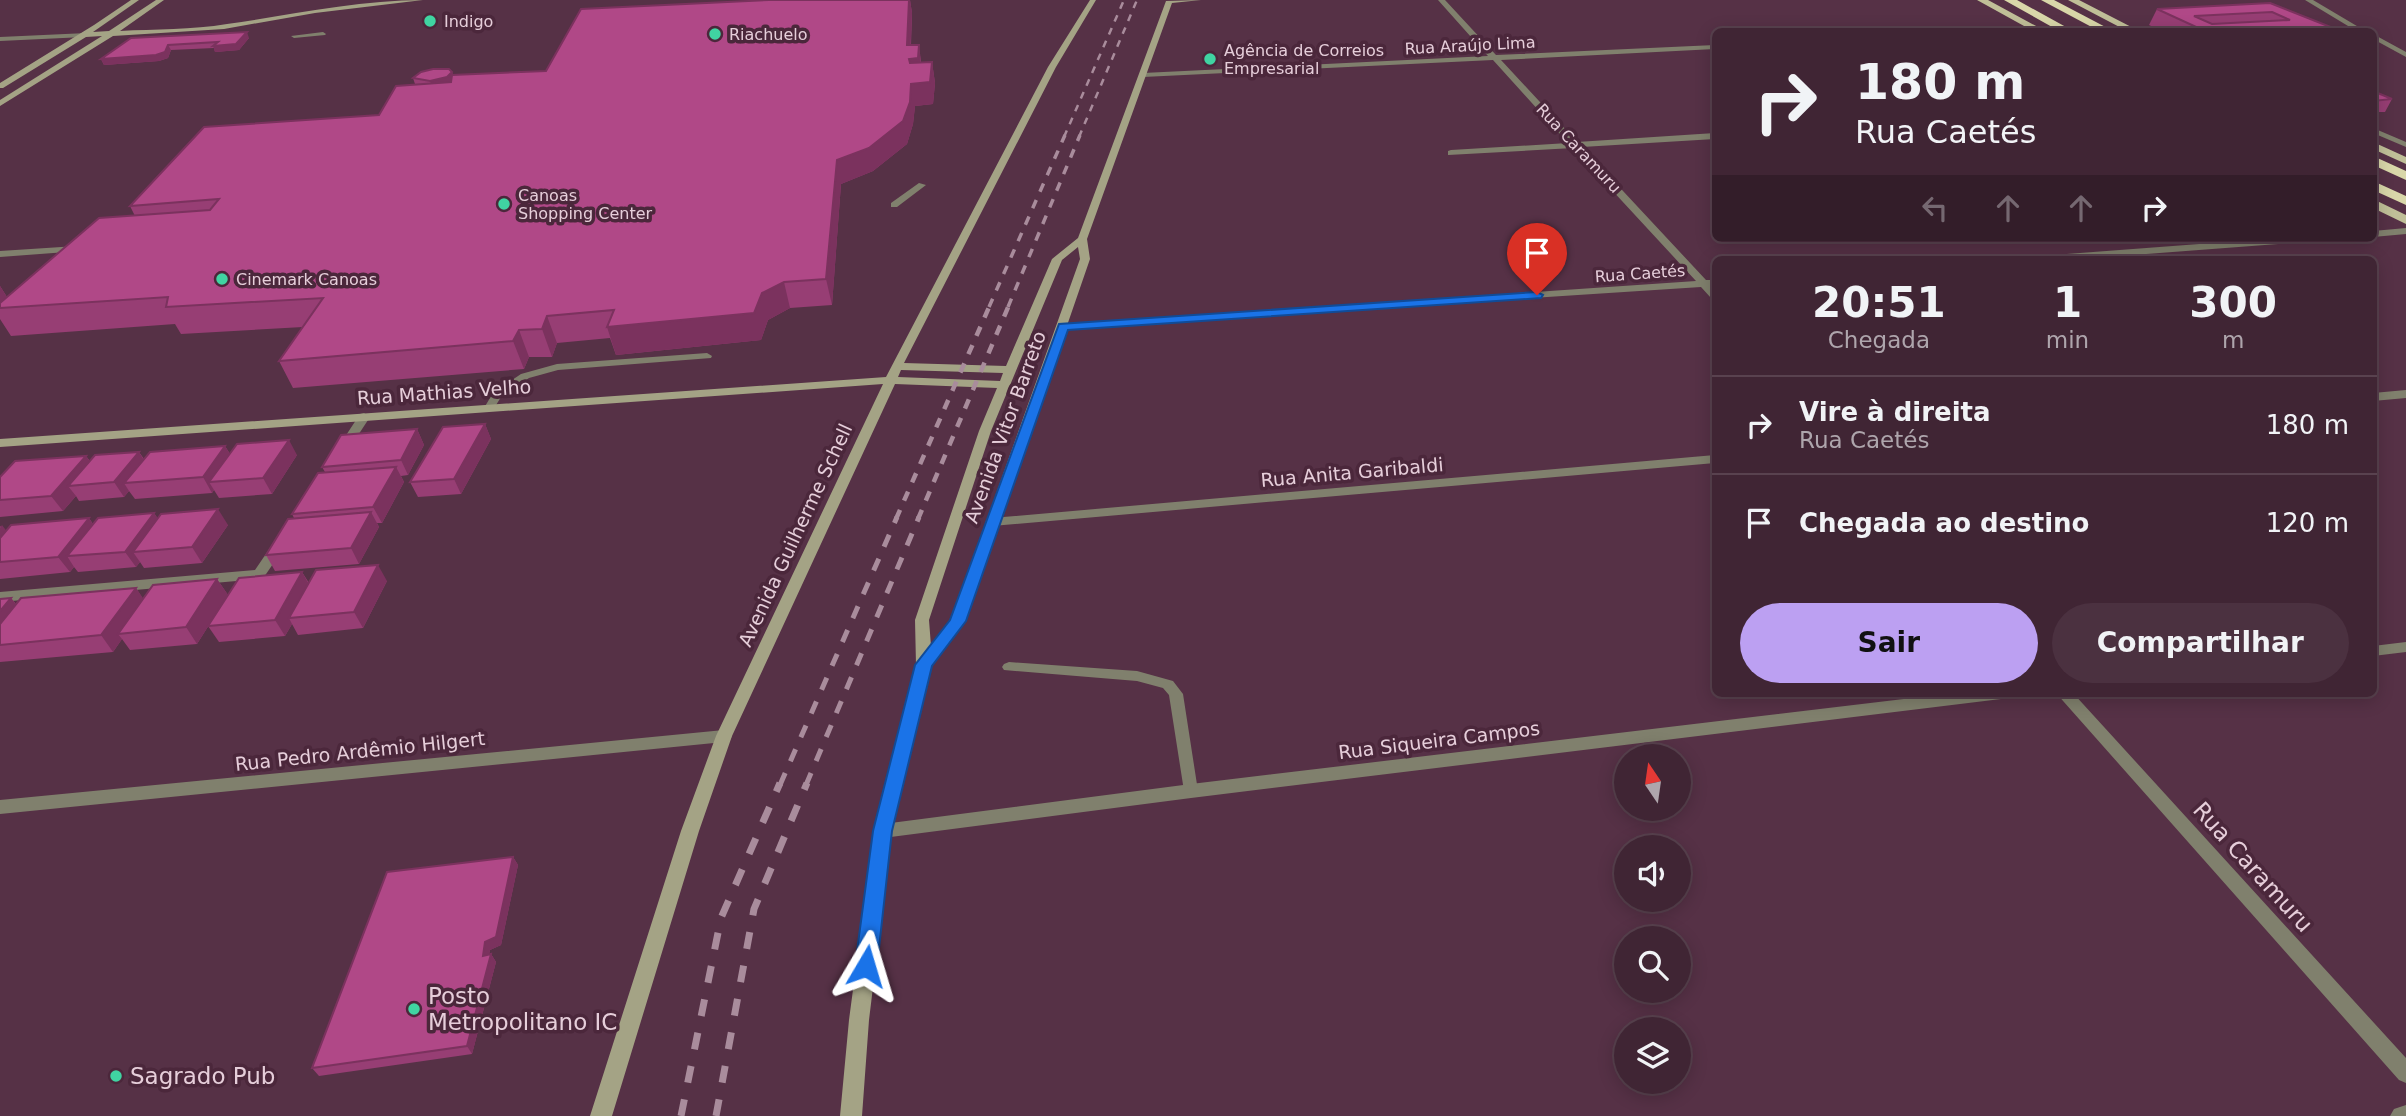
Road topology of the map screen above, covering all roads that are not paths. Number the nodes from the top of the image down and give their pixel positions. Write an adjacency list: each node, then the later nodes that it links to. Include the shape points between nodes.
1 (136, 0): 20 (main road)
2 (161, 0): 18 (main road)
3 (420, 0): 18 (main road, via 315,10 224,27)
4 (1093, 0): 55 (main road, Avenida Guilherme Schell, via 1052,67)
5 (1198, 0): 12 (main road)
6 (1441, 0): 26 (street, Rua Caramuru)
7 (1981, 0): 13 (main road)
8 (2009, 0): 14 (highway)
9 (2046, 0): 15 (highway)
10 (2072, 0): 16 (main road)
11 (2308, 0): 17 (street)
12 (1170, 1): 27 (main road, Avenida Vitor Barreto)
13 (2036, 28)
14 (2062, 28)
15 (2102, 28)
16 (2129, 28)
17 (2357, 28)
18 (110, 34): 20 (main road); 29 (main road)
19 (323, 34): 21 (lane)
20 (84, 36): 23 (street); 28 (main road)
21 (294, 36)
22 (2377, 38): 25 (street)
23 (0, 39)
24 (1712, 47): 26 (street, Rua Araújo Lima)
25 (2406, 55)
26 (1496, 58): 27 (street, Rua Araújo Lima); 32 (street, Rua Caramuru)
27 (1143, 75): 47 (main road, Avenida Vitor Barreto)
28 (0, 86)
29 (0, 104)
30 (2377, 132): 33 (lane)
31 (1712, 136): 32 (street)
32 (1576, 145): 35 (street); 52 (street, Rua Caramuru)
33 (2406, 145)
34 (2377, 147): 36 (main road)
35 (1451, 153)
36 (2406, 161)
37 (2377, 162): 38 (highway)
38 (2406, 176)
39 (922, 185): 42 (lane)
40 (2377, 187): 41 (highway)
41 (2406, 201)
42 (894, 205)
43 (2377, 205): 44 (main road)
44 (2406, 220)
45 (2406, 232): 46 (street)
46 (2377, 234)
47 (1082, 239): 53 (main road, Avenida Vitor Barreto, via 1086,259); 56 (main road, via 1057,258)
48 (2266, 242): 50 (street)
49 (0, 254): 51 (lane, via 81,248)
50 (2080, 256)
51 (67, 262)
52 (1710, 284): 53 (street, Rua Caetés)
53 (1063, 327): 66 (main road, Avenida Vitor Barreto)
54 (707, 356): 61 (lane, via 557,367 525,376 497,395)
55 (897, 366): 56 (main road); 57 (main road, Avenida Guilherme Schell)
56 (1010, 370): 58 (main road)
57 (891, 380): 58 (main road, Rua Mathias Velho); 61 (main road, Rua Mathias Velho); 75 (main road, Avenida Guilherme Schell)
58 (1004, 385): 71 (main road, via 922,620)
59 (2406, 394): 60 (street)
60 (2377, 397)
61 (489, 408): 62 (main road, Rua Mathias Velho)
62 (364, 417): 63 (main road, Rua Mathias Velho); 65 (street)
63 (0, 443)
64 (1712, 460): 66 (street, Rua Anita Garibaldi)
65 (332, 465)
66 (992, 522): 71 (main road, Avenida Vitor Barreto, via 958,621)
67 (289, 531): 68 (street, via 260,574)
68 (0, 597)
69 (2406, 647): 70 (street)
70 (2377, 651)
71 (924, 665): 78 (main road, Avenida Vitor Barreto)
72 (1009, 667): 76 (lane, via 1137,676 1168,684 1176,694)
73 (1968, 697): 76 (street, Rua Siqueira Campos)
74 (2068, 697): 79 (street, Rua Caramuru)
75 (724, 736): 77 (street, Rua Pedro Ardêmio Hilgert); 80 (main road, Avenida Guilherme Schell)
76 (1191, 791): 78 (street, Rua Siqueira Campos)
77 (0, 807)
78 (883, 831): 81 (main road, Avenida Vitor Barreto)
79 (2406, 1073)
80 (601, 1116)
81 (851, 1116)

